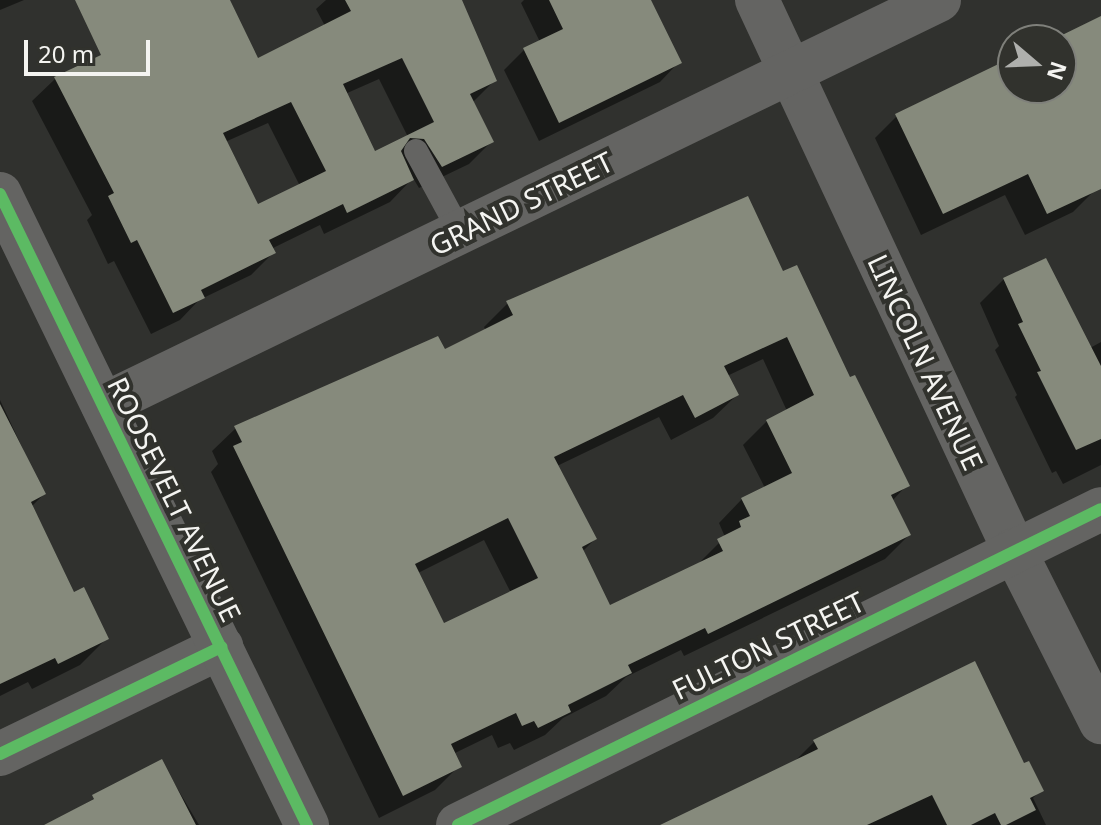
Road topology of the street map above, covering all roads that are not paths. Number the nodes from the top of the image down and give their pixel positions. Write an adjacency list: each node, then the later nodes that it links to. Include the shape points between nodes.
1 (757, 0): 3 (street, LINCOLN AVENUE)
2 (939, 0): 3 (street, GRAND STREET)
3 (790, 72): 6 (street, GRAND STREET); 9 (street, LINCOLN AVENUE)
4 (416, 151): 6 (lane)
5 (0, 194): 7 (street, ROOSEVELT AVENUE)
6 (460, 232): 7 (street, GRAND STREET)
7 (103, 405): 10 (street, ROOSEVELT AVENUE)
8 (1101, 509): 9 (street, FULTON STREET)
9 (1014, 550): 11 (street, LINCOLN AVENUE); 14 (street, FULTON STREET)
10 (221, 647): 12 (street); 13 (street, ROOSEVELT AVENUE)
11 (1101, 722)
12 (0, 754)
13 (307, 825)
14 (458, 825)

